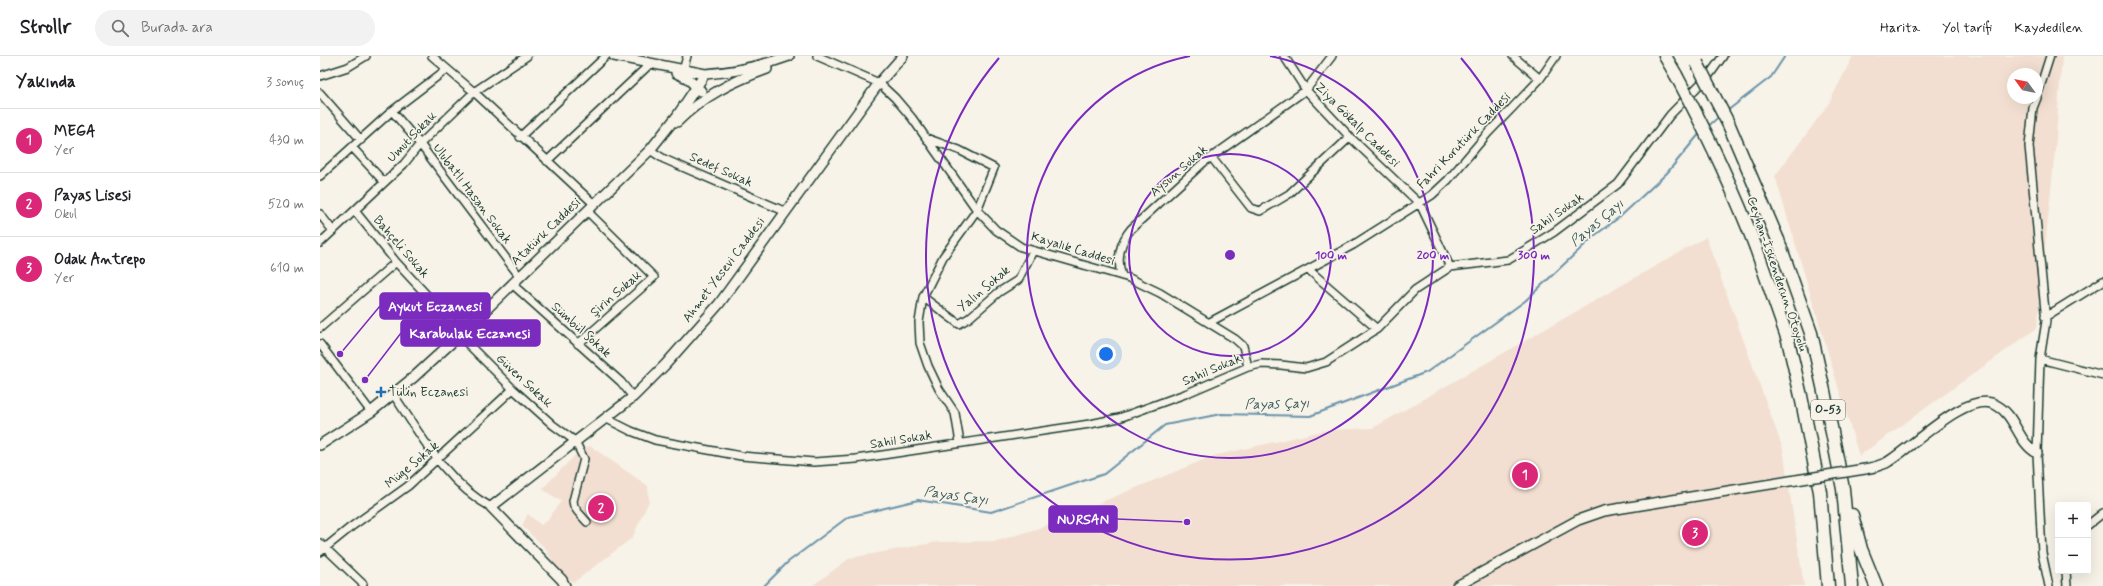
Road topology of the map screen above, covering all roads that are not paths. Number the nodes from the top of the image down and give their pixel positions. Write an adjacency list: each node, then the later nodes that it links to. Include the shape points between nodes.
1 (366, 56): 23 (street, via 348,67)
2 (432, 56): 20 (street)
3 (527, 56): 30 (street, Umut Sokak)
4 (606, 56): 35 (street)
5 (614, 56): 19 (street)
6 (687, 56): 21 (street)
7 (789, 56): 22 (street, via 763,65)
8 (794, 56): 28 (street)
9 (817, 56): 26 (street, Kayalık Caddesi)
10 (903, 56): 26 (street, Ahmet Yesevi Caddesi)
11 (1284, 56): 29 (street, Ziya Gökalp Caddesi)
12 (1332, 56): 29 (street, Aysun Sokak)
13 (1513, 56): 24 (street)
14 (1556, 56): 24 (street, Fahri Korutürk Caddesi)
15 (1665, 56): 94 (highway, Ceyhan-İskenderun Otoyolu / O-53, bridge, via 1708,135 1756,248 1788,340 1820,492)
16 (1723, 56): 57 (street, Sahil Sokak, via 1710,74 1670,115 1618,184 1554,232 1508,260)
17 (2050, 56): 25 (street)
18 (1695, 60): 75 (highway, Ceyhan-İskenderun Otoyolu / O-53, bridge, via 1729,125 1778,240 1811,333)
19 (652, 65): 21 (street); 27 (street, via 683,76); 43 (street)
20 (447, 69): 30 (street); 34 (street)
21 (683, 71): 22 (street)
22 (709, 74): 27 (street, Atatürk Caddesi); 28 (street, via 722,82)
23 (320, 76)
24 (1540, 79): 47 (street, Fahri Korutürk Caddesi, via 1488,133 1448,180)
25 (2043, 79)
26 (879, 83): 37 (street, Kayalık Caddesi, via 896,98); 51 (street, Ahmet Yesevi Caddesi)
27 (697, 87): 32 (street); 41 (street, Atatürk Caddesi)
28 (718, 90): 32 (street)
29 (1306, 90): 36 (street, Ziya Gökalp Caddesi); 42 (street, Aysun Sokak)
30 (474, 92): 35 (street); 39 (street, Umut Sokak)
31 (320, 93): 38 (street)
32 (709, 94): 41 (street)
33 (2035, 104): 64 (street, via 2029,146)
34 (392, 111): 38 (street); 39 (street, Ulubatlı Hasan Sokak)
35 (520, 137): 43 (street)
36 (1350, 137): 42 (street, via 1289,194 1260,211 1251,208); 47 (street, Ziya Gökalp Caddesi)
37 (926, 138): 48 (street, Kayalık Caddesi); 48 (street, via 959,150 994,168)
38 (361, 140): 40 (street)
39 (420, 144): 45 (street, Umut Sokak, via 404,164); 60 (street, Ulubatlı Hasan Sokak)
40 (352, 148): 44 (street); 45 (street)
41 (650, 150): 46 (street, Atatürk Caddesi); 51 (street, Sedef Sokak, via 664,159)
42 (1212, 158): 59 (street, Aysun Sokak, via 1124,238 1119,263)
43 (547, 161): 46 (street)
44 (320, 176)
45 (384, 182): 49 (street, Umut Sokak)
46 (594, 204): 50 (street, Atatürk Caddesi)
47 (1420, 204): 57 (street); 58 (street, Fahri Korutürk Caddesi)
48 (977, 210): 55 (street, Kayalık Caddesi, via 996,230 1020,247); 63 (street, via 942,257)
49 (355, 211): 53 (street, Umut Sokak); 56 (street, Bahçeli Sokak)
50 (587, 211): 60 (street, Atatürk Caddesi); 69 (street, Şirin Sokak, via 654,277)
51 (784, 211): 77 (street, Ahmet Yesevi Caddesi, via 718,304 665,365)
52 (320, 214): 53 (street)
53 (334, 231): 54 (street, Umut Sokak)
54 (320, 243)
55 (1033, 251): 59 (street, Kayalık Caddesi); 63 (street, Yalın Sokak, via 1018,280 959,324)
56 (396, 262): 66 (street); 68 (street, Bahçeli Sokak)
57 (1450, 267): 67 (street, Sahil Sokak, via 1415,290)
58 (1309, 270): 65 (street, Fahri Korutürk Caddesi); 67 (street)
59 (1122, 276): 65 (street, Kayalık Caddesi)
60 (520, 277): 62 (street, Atatürk Caddesi)
61 (2103, 281): 64 (street)
62 (512, 284): 68 (street, Atatürk Caddesi); 69 (street, Sümbül Sokak)
63 (923, 298): 81 (street, via 919,322 920,342 928,366 955,413)
64 (2045, 317): 71 (street)
65 (1210, 322): 72 (street, Kayalık Caddesi, via 1243,346)
66 (320, 328)
67 (1377, 329): 72 (street, Sahil Sokak, via 1326,362 1306,368 1261,364)
68 (460, 334): 74 (street, Güven Sokak); 76 (street, Atatürk Caddesi)
69 (578, 344): 77 (street, Sümbül Sokak, via 622,382)
70 (321, 346): 78 (street)
71 (2040, 359): 73 (street); 83 (street)
72 (1248, 367): 81 (street, Sahil Sokak, via 1119,418)
73 (2103, 375)
74 (513, 389): 80 (street, Güven Sokak); 84 (street, Müge Sokak)
75 (1824, 391): 95 (highway, Ceyhan-İskenderun Otoyolu / O-53, via 1844,489); 96 (highway, via 1853,520)
76 (393, 394): 78 (street, Atatürk Caddesi); 84 (street)
77 (633, 397): 79 (street, Ahmet Yesevi Caddesi)
78 (371, 412): 82 (street, Atatürk Caddesi)
79 (605, 418): 80 (street, Ahmet Yesevi Caddesi); 81 (street, Sahil Sokak, via 631,432 655,440 740,456 814,462 856,459)
80 (575, 442): 85 (street, Ahmet Yesevi Caddesi); 87 (street, via 584,459 573,500 574,506)
81 (960, 443)
82 (320, 445)
83 (2037, 453): 93 (street, bridge, via 2027,447 2000,407 1994,404 1966,406 1886,463 1865,470 1604,511 1578,520); 97 (street, via 2042,553)
84 (438, 460): 85 (street, via 465,490); 89 (street, Müge Sokak, via 408,486)
85 (490, 507): 92 (street)
86 (2103, 513): 88 (street)
87 (587, 522)
88 (2091, 523)
89 (322, 548): 91 (street)
90 (2066, 574): 98 (street)
91 (363, 584)
92 (565, 586)
93 (1457, 586)
94 (1828, 586)
95 (1852, 586)
96 (1876, 586)
97 (2049, 586)
98 (2067, 586)

